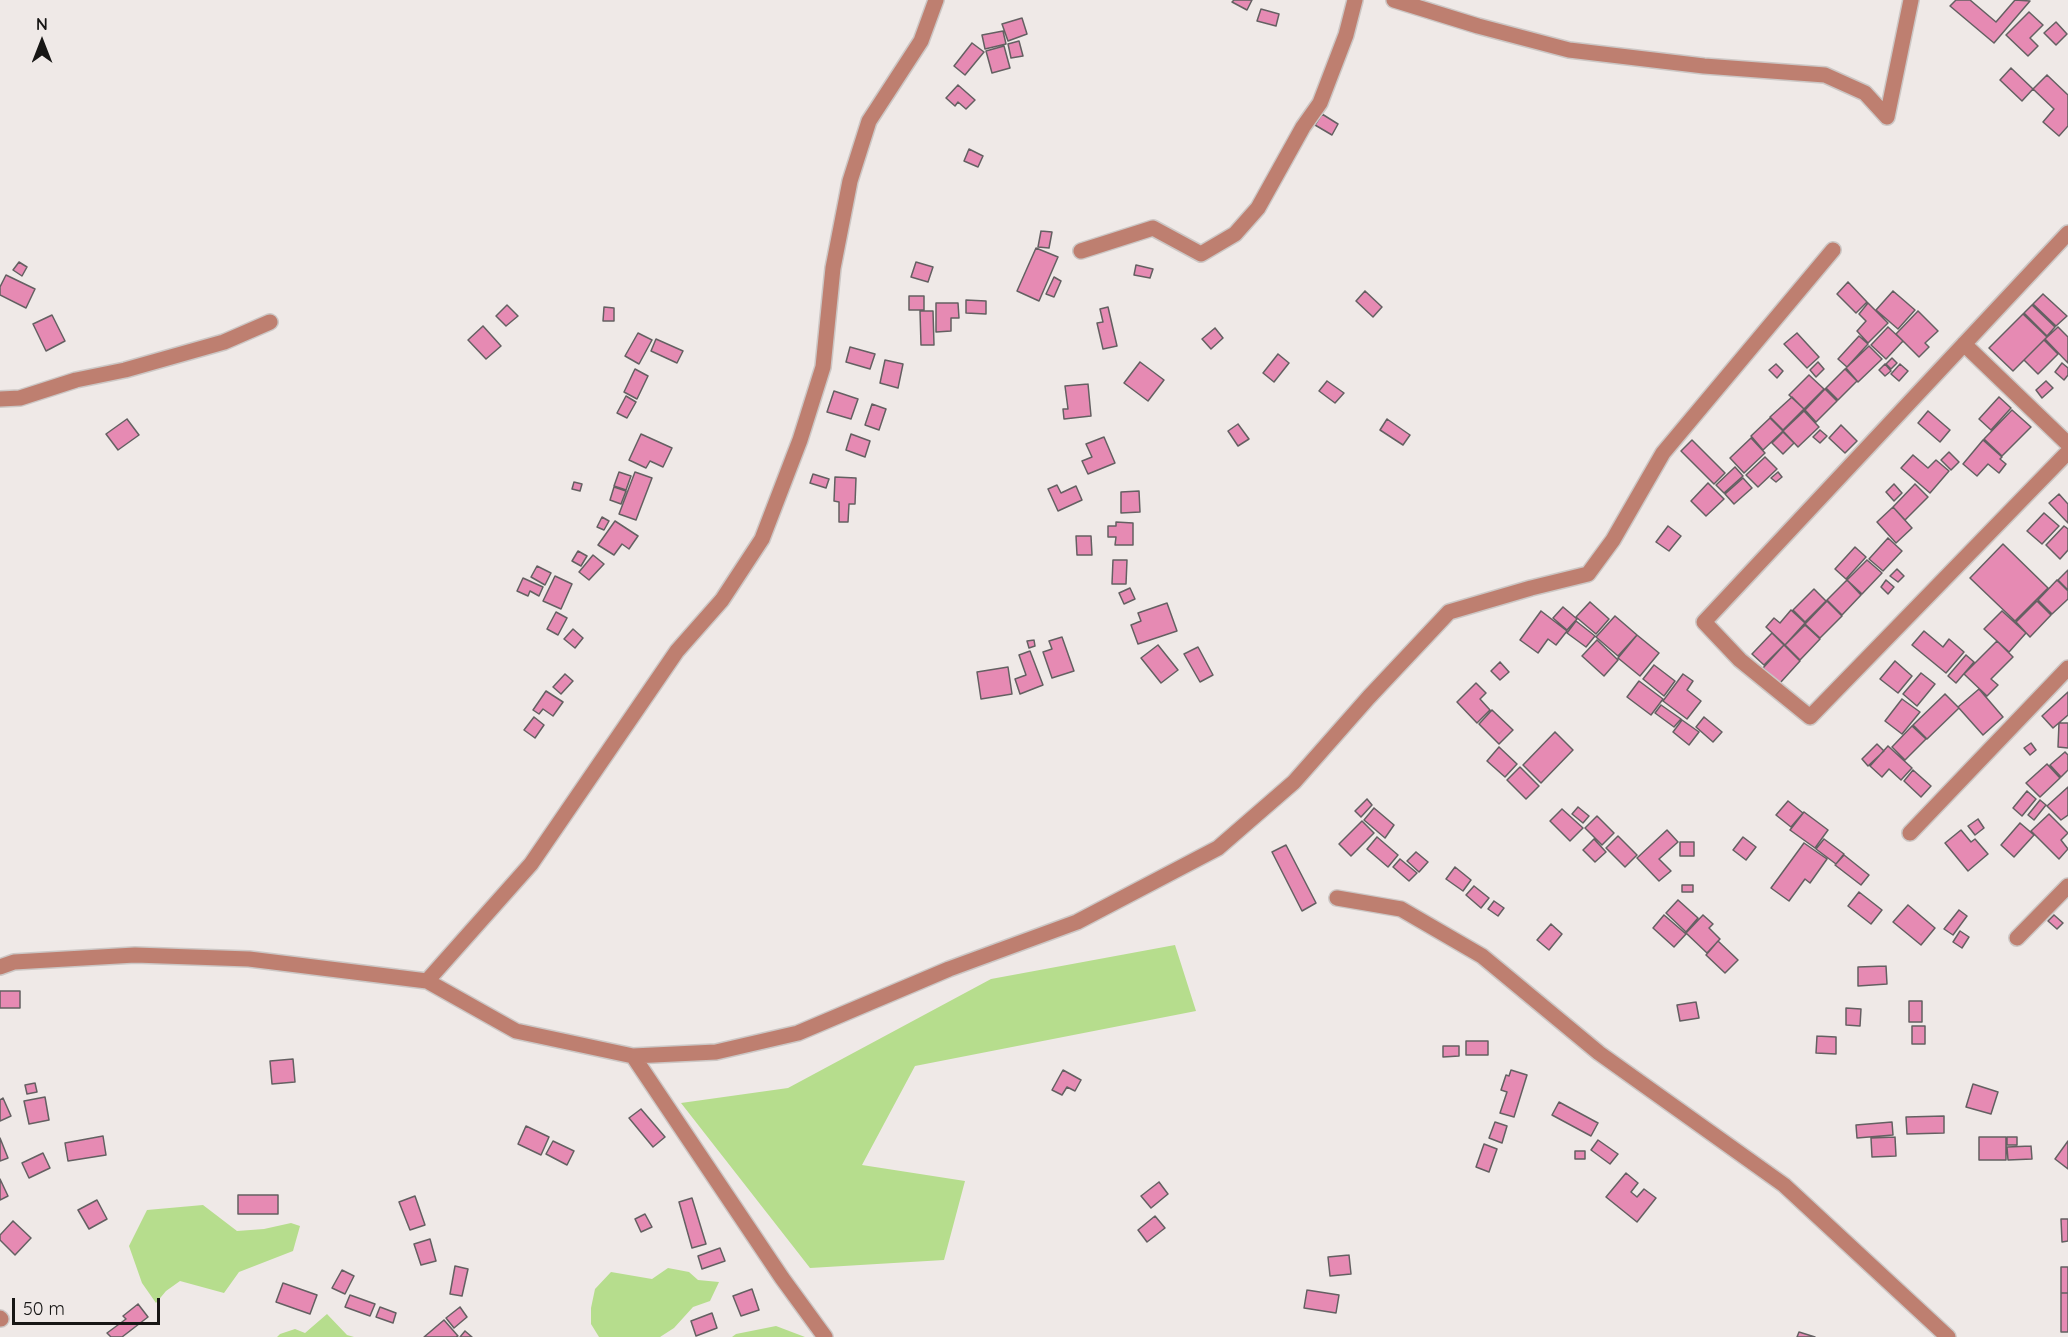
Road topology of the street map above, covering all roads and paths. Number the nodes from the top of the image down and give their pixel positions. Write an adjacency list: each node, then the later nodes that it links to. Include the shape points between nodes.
1 (936, 0): 19 (street, via 921,40 869,121 850,181 833,268 823,367 762,538 722,600 677,651 531,864)
2 (1355, 0): 7 (street, via 1320,103 1258,208 1235,234 1201,254 1152,228)
3 (1394, 0): 4 (street, via 1569,50 1825,75 1865,93 1887,117)
4 (1911, 0)
5 (2068, 235): 9 (street)
6 (1833, 250): 20 (street, via 1663,453 1588,574 1449,612 1294,782 1218,848 1077,922 949,969 798,1033 716,1052)
7 (1081, 251)
8 (270, 322): 10 (street, via 224,342 20,398)
9 (1964, 344): 11 (street); 12 (street, via 1704,622 1740,660 1810,717)
10 (0, 399)
11 (2068, 444)
12 (2068, 453)
13 (2068, 668): 14 (street)
14 (1910, 833)
15 (2068, 886): 17 (street)
16 (1337, 898): 22 (street, via 1401,909 1482,956 1599,1053 1784,1185)
17 (2017, 938)
18 (5, 963): 19 (street, via 135,955 237,959)
19 (427, 981): 20 (street, via 516,1031)
20 (633, 1056): 21 (street)
21 (825, 1337)
22 (1948, 1337)

